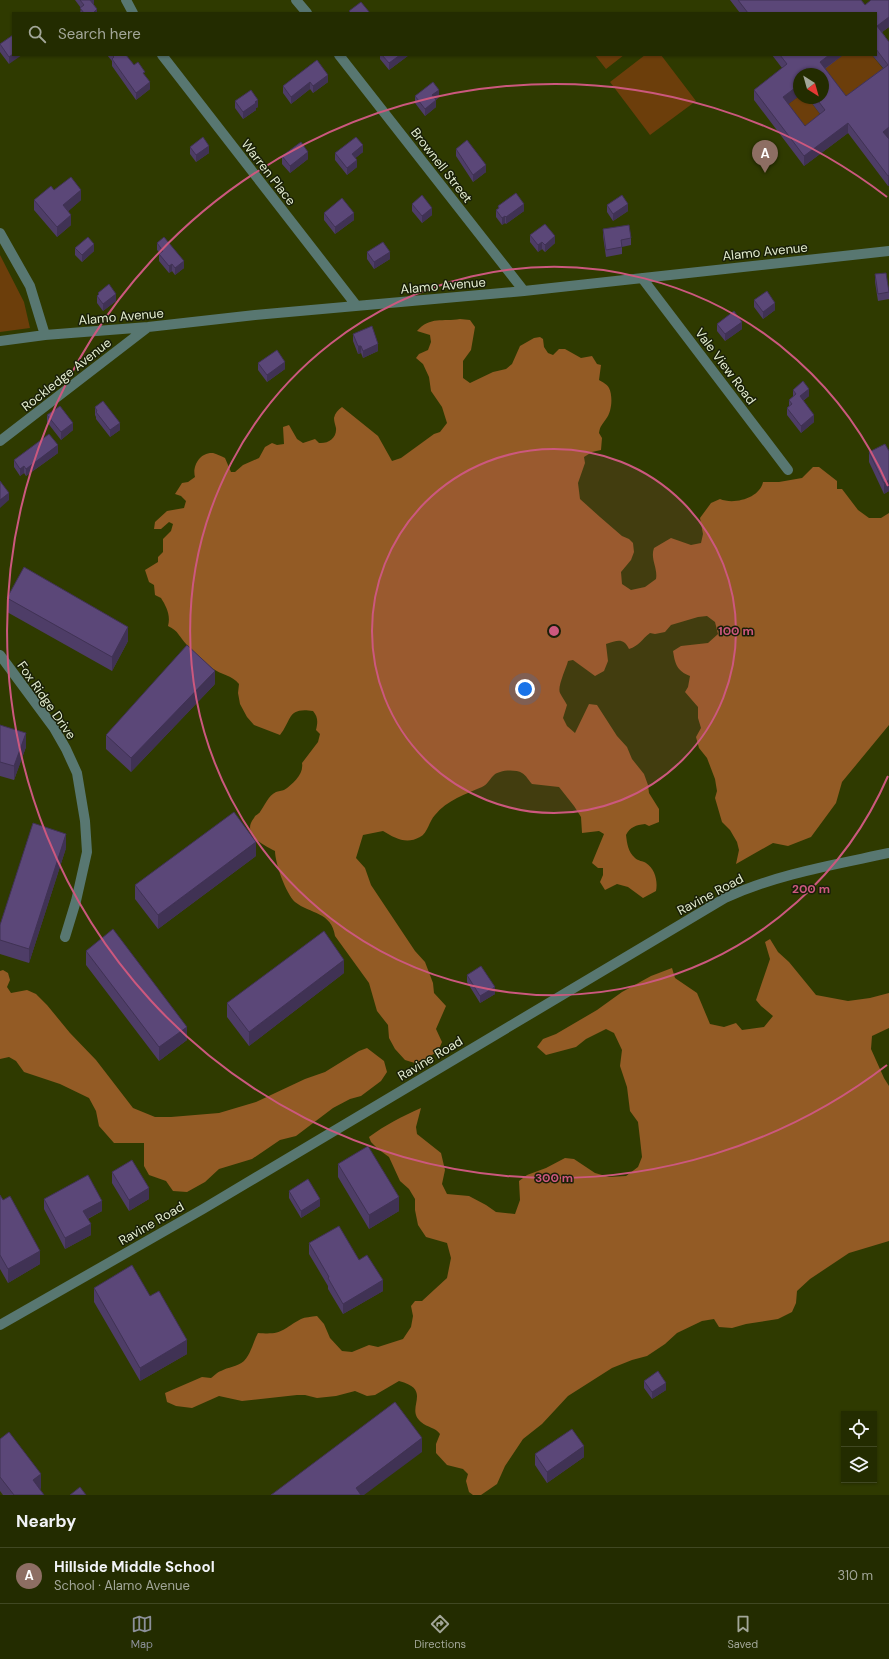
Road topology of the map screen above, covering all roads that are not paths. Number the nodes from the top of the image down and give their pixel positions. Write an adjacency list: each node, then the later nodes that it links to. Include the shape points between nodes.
1 (126, 0): 3 (street)
2 (296, 0): 4 (street)
3 (132, 12)
4 (306, 12)
5 (163, 56): 11 (street, Warren Place)
6 (340, 56): 10 (street, Brownell Street)
7 (0, 233): 13 (street, via 30,286)
8 (889, 251): 9 (street, Alamo Avenue)
9 (642, 278): 10 (street, Alamo Avenue); 16 (street, Vale View Road)
10 (524, 291): 11 (street, Alamo Avenue)
11 (356, 305): 12 (street, Alamo Avenue)
12 (148, 327): 13 (street, Alamo Avenue); 15 (street, Rockledge Avenue)
13 (45, 335): 14 (street, Alamo Avenue)
14 (0, 341)
15 (0, 441)
16 (788, 470)
17 (0, 655): 19 (street, Fox Ridge Drive, via 54,728 77,773 87,852)
18 (889, 853): 20 (street, Ravine Road, via 784,876 725,898 203,1209)
19 (65, 936)
20 (0, 1325)

